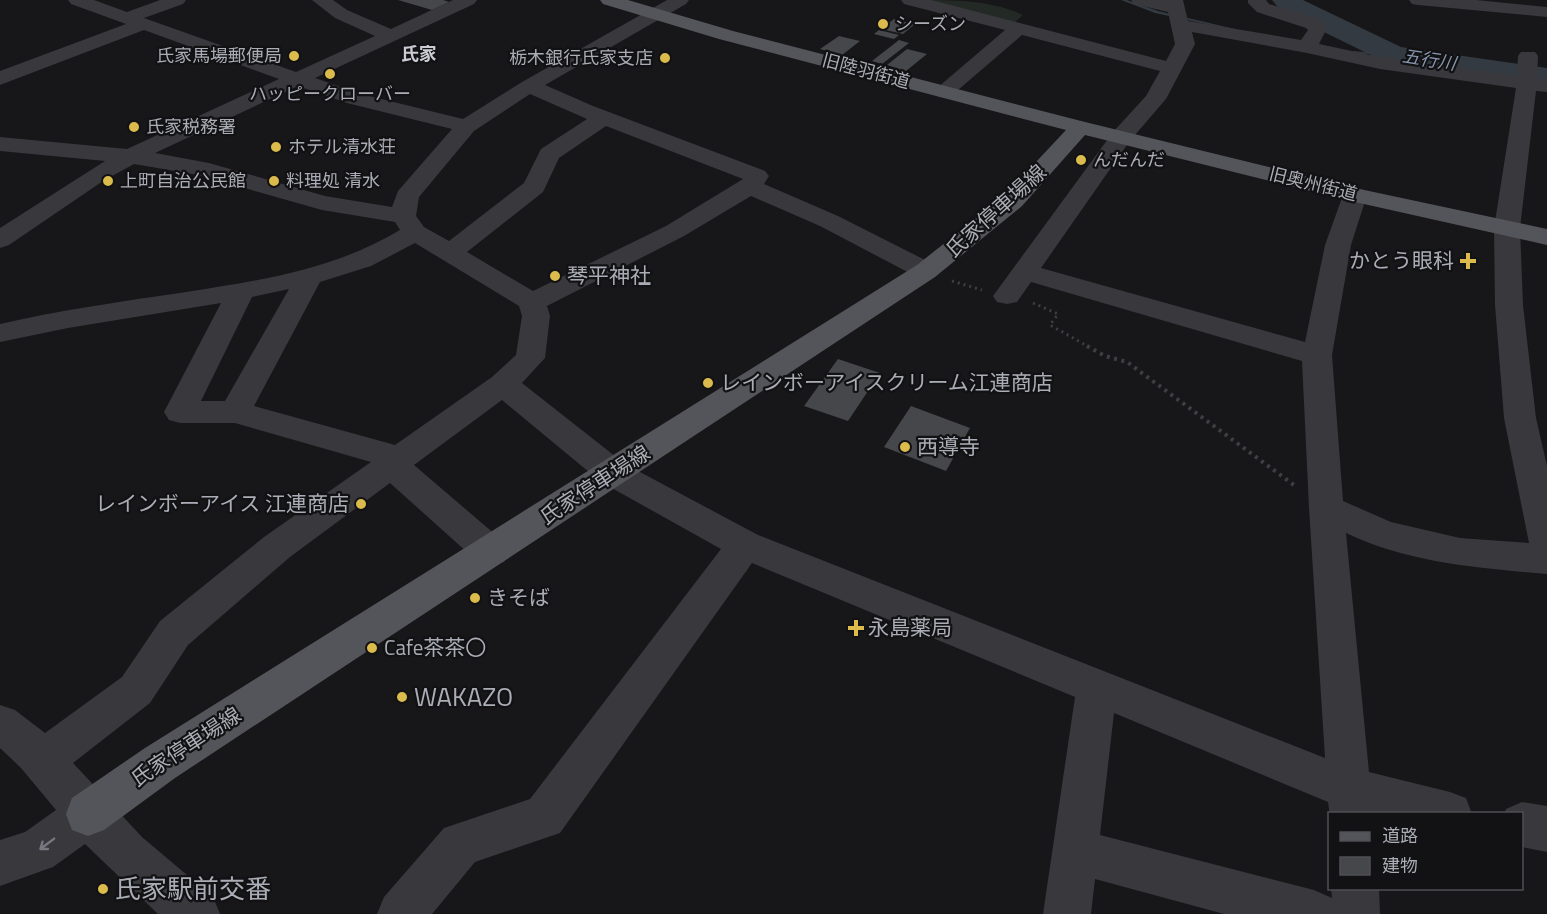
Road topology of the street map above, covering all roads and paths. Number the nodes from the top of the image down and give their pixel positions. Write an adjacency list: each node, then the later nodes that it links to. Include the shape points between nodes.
1 (77, 0): 14 (street)
2 (177, 0): 14 (street)
3 (321, 0): 16 (street, via 341,14)
4 (468, 0): 16 (street)
5 (609, 0): 13 (main road, 旧陸羽街道)
6 (680, 0): 13 (street)
7 (910, 0): 15 (street)
8 (1140, 0): 12 (street)
9 (1257, 0): 17 (street, via 1263,8 1314,24 1317,30)
10 (1418, 0): 18 (street)
11 (1547, 12): 18 (street)
12 (1177, 14): 17 (street); 19 (street, via 1185,44)
13 (653, 15): 22 (street); 23 (main road, 旧陸羽街道)
14 (134, 21): 20 (street); 21 (street)
15 (1019, 28): 19 (street); 23 (street)
16 (392, 36): 21 (street)
17 (1309, 44): 18 (street, via 1380,63)
18 (1527, 51): 33 (street)
19 (1172, 68): 27 (street, via 1155,99)
20 (0, 79)
21 (297, 79): 25 (street, via 354,99); 29 (street)
22 (529, 86): 24 (street); 25 (street)
23 (944, 92): 26 (main road, 旧陸羽街道)
24 (604, 118): 30 (street, via 757,176); 36 (street, via 549,154 534,187)
25 (466, 126): 32 (street, via 407,196)
26 (1080, 127): 27 (main road, 旧奥州街道); 37 (main road, 氏家停車場線, via 1014,201)
27 (1121, 137): 31 (main road, 旧奥州街道); 38 (street)
28 (0, 144): 29 (street)
29 (130, 156): 32 (street, via 201,168); 35 (street)
30 (750, 187): 37 (street, via 829,221); 42 (street, via 675,231)
31 (1355, 195): 33 (main road, 旧奥州街道); 44 (street, via 1338,244)
32 (409, 224): 36 (street); 39 (street, via 383,252)
33 (1508, 228): 34 (main road, 旧奥州街道); 50 (street, via 1509,305 1520,418)
34 (1547, 237)
35 (0, 240)
36 (450, 253): 42 (street)
37 (926, 271): 41 (path); 48 (main road, 氏家停車場線)
38 (1026, 272): 41 (street); 44 (street)
39 (309, 277): 40 (street); 46 (street)
40 (242, 291): 43 (street); 46 (street, via 180,412)
41 (1007, 296): 49 (path, via 1058,314 1050,325 1105,356 1127,362)
42 (532, 302): 45 (street, via 536,316 530,358)
43 (0, 333)
44 (1317, 355): 49 (street)
45 (503, 384): 47 (street); 48 (street)
46 (235, 412): 47 (street)
47 (396, 462): 52 (street); 56 (street, via 277,547 174,633 136,690)
48 (613, 473): 51 (street); 52 (main road, 氏家停車場線)
49 (1326, 508): 53 (street, via 1384,536 1460,552); 57 (street)
50 (1547, 543)
51 (745, 545): 54 (street); 66 (street, via 544,817 460,844)
52 (491, 552): 59 (main road, 氏家停車場線, via 160,763)
53 (1547, 559)
54 (1097, 687): 57 (street); 62 (street)
55 (0, 724): 56 (street)
56 (43, 760): 59 (street)
57 (1350, 801): 58 (street)
58 (1442, 812)
59 (87, 814): 63 (street, one-way to 63, via 37,851); 65 (street, via 154,882)
60 (1523, 825): 61 (street)
61 (1547, 829)
62 (1075, 851): 67 (street); 68 (street)
63 (0, 863)
64 (1355, 890): 69 (street)
65 (196, 914)
66 (401, 914)
67 (1067, 914)
68 (1314, 914)
69 (1356, 914)

